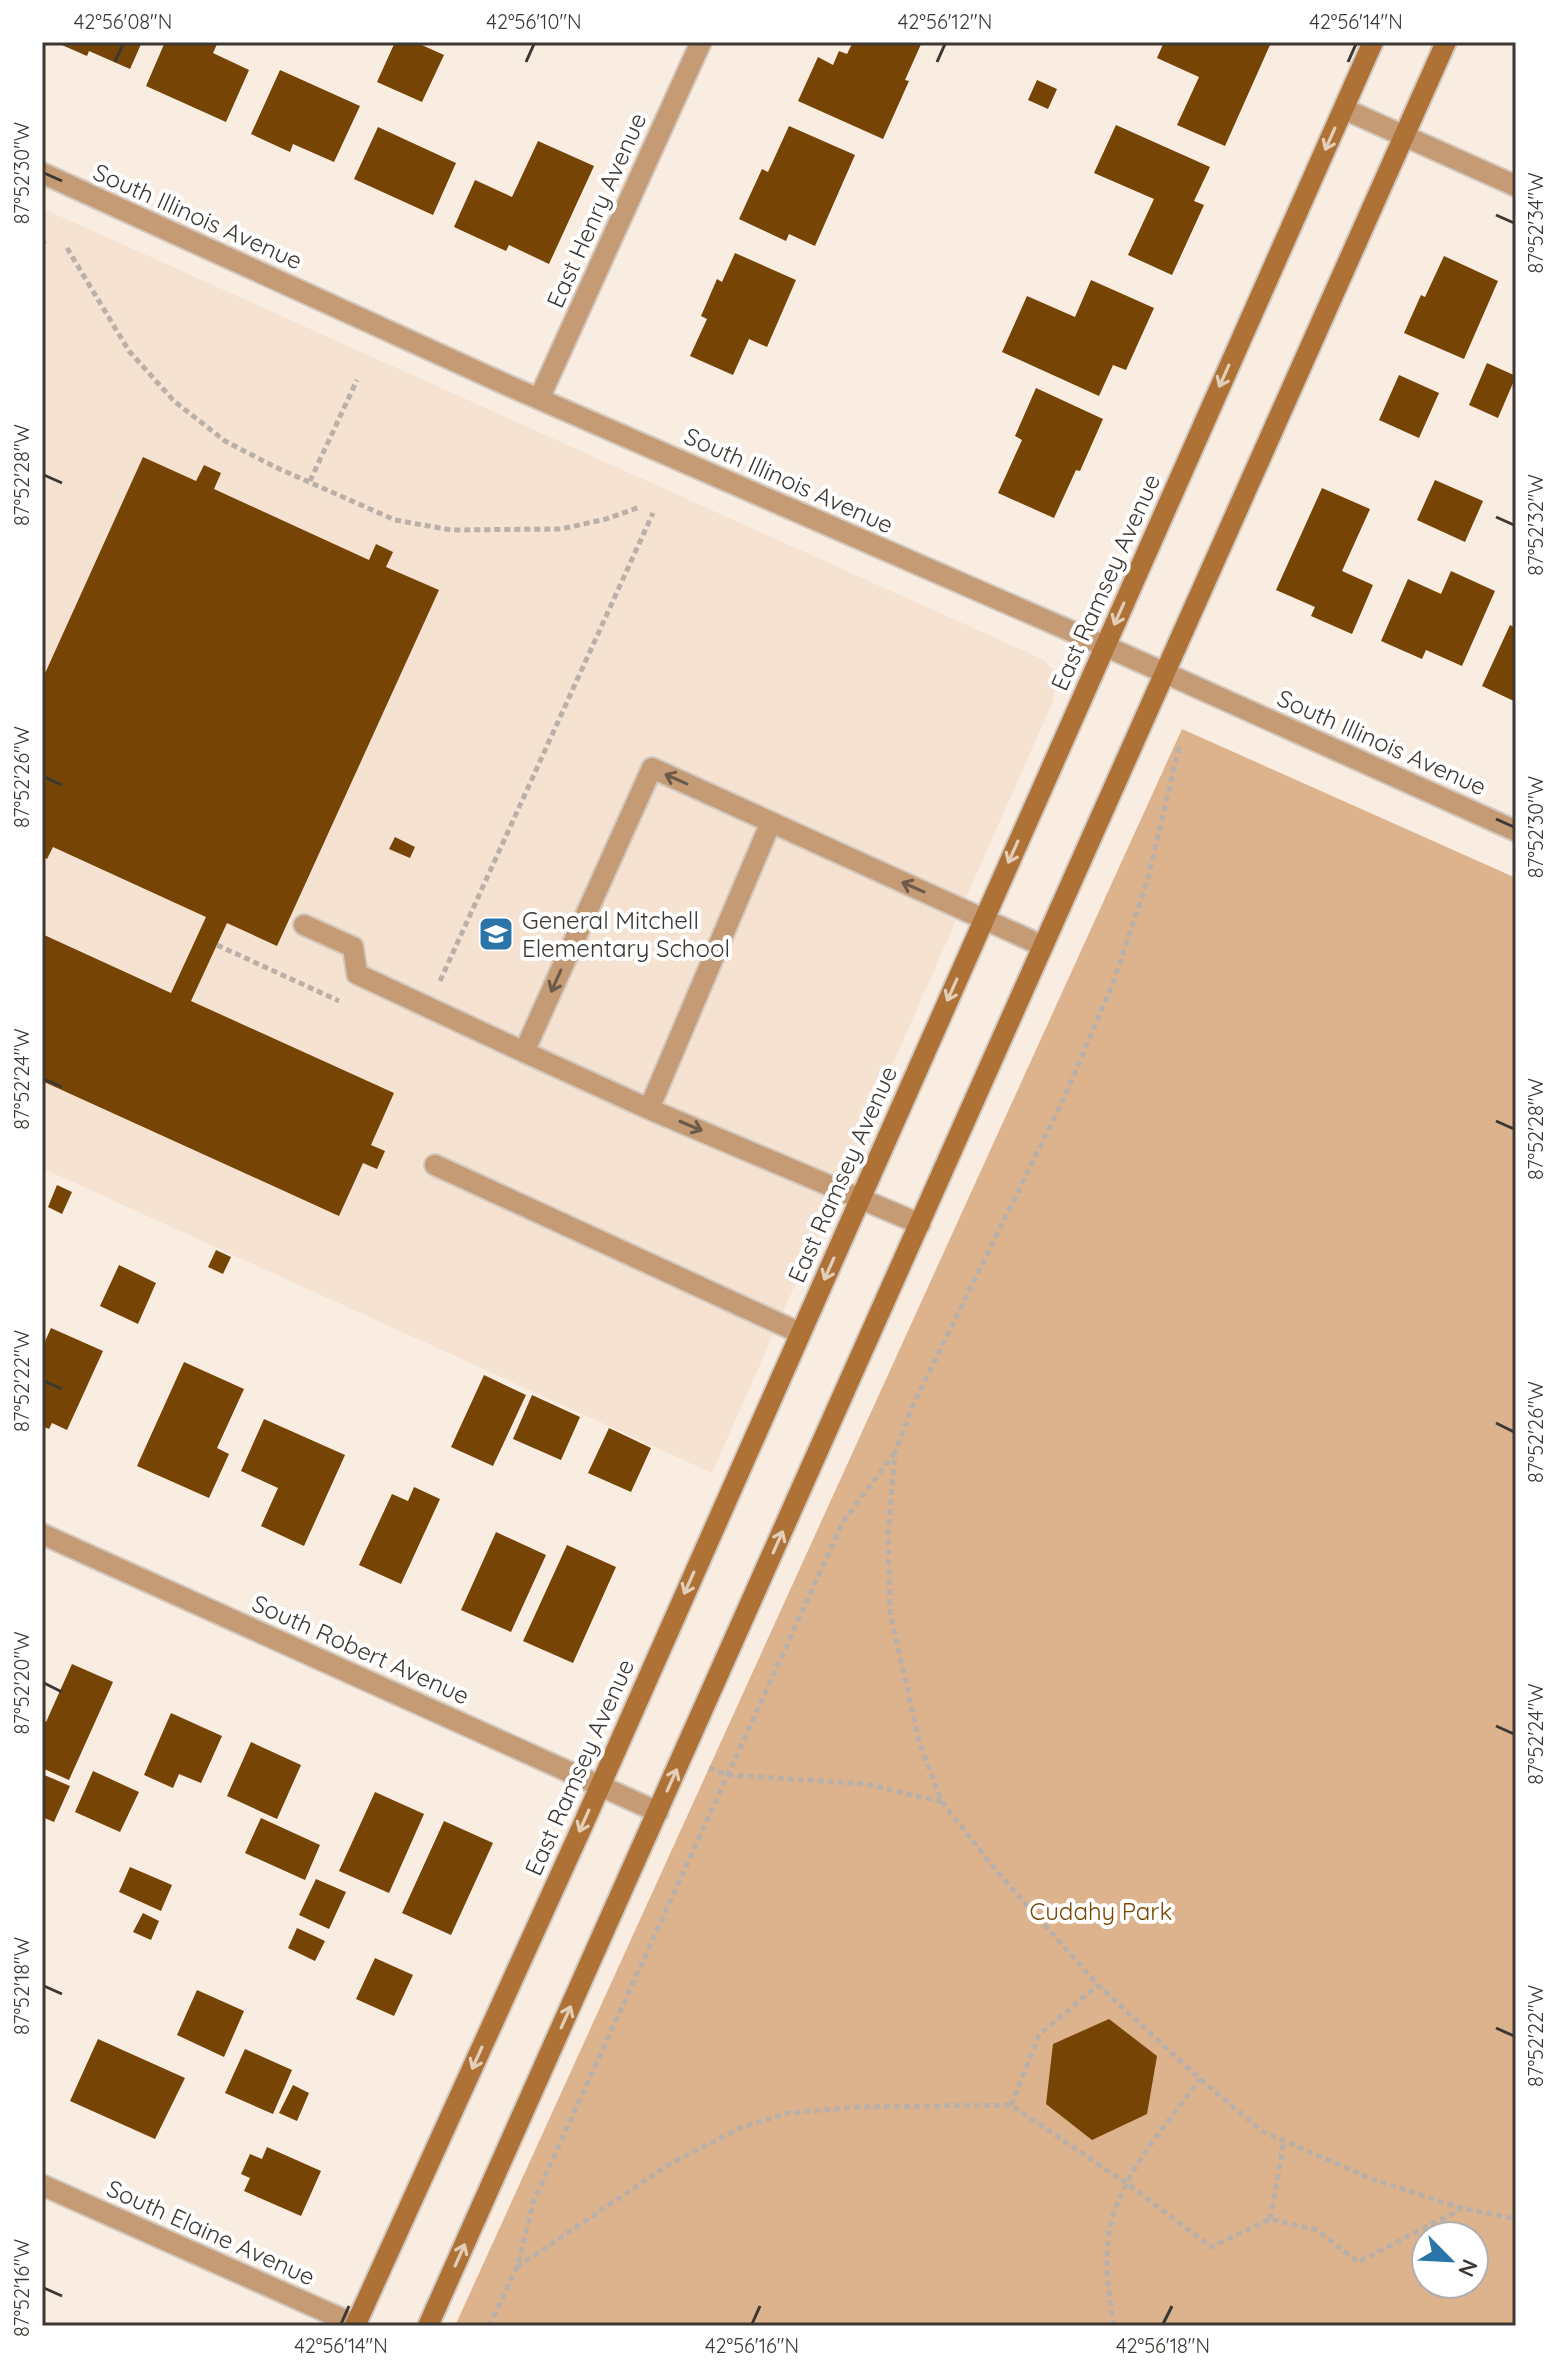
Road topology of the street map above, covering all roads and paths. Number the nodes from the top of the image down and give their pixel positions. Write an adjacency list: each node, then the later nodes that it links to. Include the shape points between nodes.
1 (701, 42): 12 (street, East Henry Avenue)
2 (1373, 42): 4 (street, East Ramsey Avenue)
3 (1446, 42): 5 (street)
4 (1344, 109): 5 (street); 16 (street, East Ramsey Avenue, one-way to 16)
5 (1404, 136): 7 (street); 17 (street)
6 (42, 173): 12 (street, South Illinois Avenue)
7 (1516, 186)
8 (45, 239): 9 (path)
9 (42, 246)
10 (67, 248): 13 (path, via 129,351 174,401 225,441)
11 (357, 380): 13 (path)
12 (539, 399): 16 (street, South Illinois Avenue)
13 (310, 481): 14 (path, via 395,520 451,530 561,529)
14 (640, 507)
15 (653, 513): 24 (path)
16 (1105, 646): 17 (street, South Illinois Avenue); 21 (street, East Ramsey Avenue, one-way to 21)
17 (1165, 673): 20 (street, South Illinois Avenue); 23 (street)
18 (1179, 747): 31 (path, via 1147,882 1113,983)
19 (771, 822): 21 (street, one-way to 19); 25 (street, one-way to 25, via 652,768); 26 (street)
20 (1516, 831)
21 (984, 919): 23 (street); 28 (street, East Ramsey Avenue, one-way to 28)
22 (304, 925): 25 (street, via 353,947 357,974)
23 (1043, 946): 29 (street)
24 (442, 976)
25 (524, 1052): 26 (street)
26 (649, 1109): 28 (street, one-way to 28)
27 (435, 1165): 30 (street)
28 (860, 1198): 29 (street); 30 (street, East Ramsey Avenue, one-way to 30)
29 (920, 1224): 33 (street, one-way to 29)
30 (800, 1333): 35 (street, East Ramsey Avenue, one-way to 35)
31 (895, 1453): 34 (path, via 843,1522); 36 (path, via 888,1534 890,1612 920,1745)
32 (42, 1534): 35 (street, South Robert Avenue)
33 (682, 1759): 34 (path); 37 (street, one-way to 33)
34 (728, 1775): 36 (path, via 866,1784); 47 (path, via 534,2200)
35 (600, 1785): 37 (street, South Robert Avenue); 48 (street, East Ramsey Avenue, one-way to 48)
36 (942, 1802): 38 (path)
37 (658, 1812): 49 (street, one-way to 37)
38 (1098, 1985): 39 (path); 40 (path, via 1039,2035)
39 (1200, 2079): 41 (path, via 1262,2131); 42 (path)
40 (1011, 2105): 42 (path); 47 (path, via 857,2107 788,2113 740,2128 668,2165)
41 (1284, 2141): 44 (path, via 1369,2178); 45 (path)
42 (1126, 2183): 45 (path, via 1211,2247); 51 (path, via 1108,2237 1107,2284)
43 (42, 2185): 48 (street, South Elaine Avenue)
44 (1461, 2208): 45 (path, via 1358,2262 1317,2230); 46 (path)
45 (1270, 2219)
46 (1516, 2219)
47 (517, 2267): 50 (path)
48 (356, 2326)
49 (428, 2326)
50 (489, 2326)
51 (1114, 2326)

